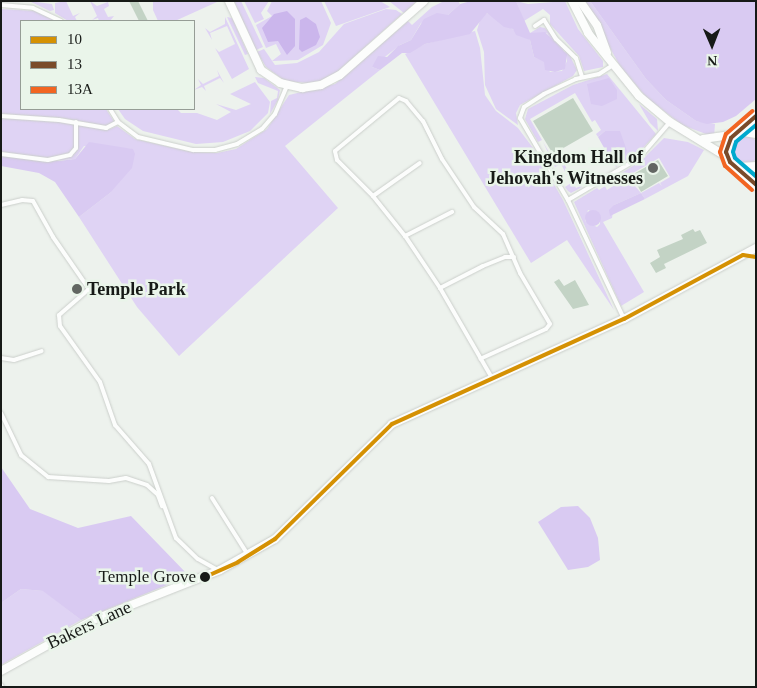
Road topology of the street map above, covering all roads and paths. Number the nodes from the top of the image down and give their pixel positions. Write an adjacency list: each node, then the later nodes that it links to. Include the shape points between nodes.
1 (229, 1): 12 (street, via 261,70)
2 (424, 1): 12 (street, via 334,79 317,87)
3 (572, 1): 9 (street, via 583,26)
4 (580, 1): 9 (street, via 597,25)
5 (22, 4): 6 (lane); 7 (lane)
6 (1, 5)
7 (59, 20)
8 (535, 26): 11 (lane, via 544,20 556,39 576,58)
9 (607, 54): 10 (street)
10 (614, 65): 11 (lane, via 600,74); 18 (street, via 634,91)
11 (582, 78): 29 (lane, via 528,104 520,114)
12 (287, 86): 17 (lane, via 275,114 262,129 222,149 199,151 143,138 132,134)
13 (111, 110): 17 (lane)
14 (1, 116): 16 (lane)
15 (756, 116): 19 (main road)
16 (76, 122): 17 (lane, via 110,128); 22 (lane, via 76,148 70,155 48,160)
17 (118, 122)
18 (670, 122): 21 (street); 29 (lane, via 639,158)
19 (737, 133): 20 (main road); 21 (street); 23 (main road, via 726,147)
20 (756, 133)
21 (701, 139): 23 (street)
22 (1, 154)
23 (727, 157): 26 (main road)
24 (420, 163): 28 (lane)
25 (756, 167): 26 (main road)
26 (738, 168): 27 (main road)
27 (756, 185)
28 (373, 196): 32 (lane); 35 (lane, via 337,160 335,152 399,98 406,101 423,121 442,159 474,207 502,234)
29 (568, 200): 38 (lane)
30 (1, 205): 45 (lane, via 33,201 88,288 58,315 60,326 100,382 115,425 149,464 163,498)
31 (452, 212): 32 (lane)
32 (405, 236): 37 (lane)
33 (756, 248): 34 (street, Bakers Lane)
34 (743, 255): 36 (street); 38 (street, Bakers Lane)
35 (514, 257): 37 (lane, via 505,257 483,266); 41 (lane, via 550,324 546,329)
36 (756, 257)
37 (440, 288): 41 (lane)
38 (624, 319): 42 (street, Bakers Lane)
39 (42, 351): 40 (lane, via 30,356)
40 (1, 358)
41 (480, 360): 42 (lane)
42 (492, 378): 46 (street, Bakers Lane, via 392,424 275,539)
43 (1, 413): 45 (lane, via 21,454 48,477 109,481 126,478 147,485 158,495)
44 (212, 498): 46 (lane)
45 (164, 511): 47 (lane, via 176,538 198,559)
46 (248, 555): 47 (street, Bakers Lane)
47 (220, 570): 48 (street, Bakers Lane, via 93,620)
48 (1, 671)

